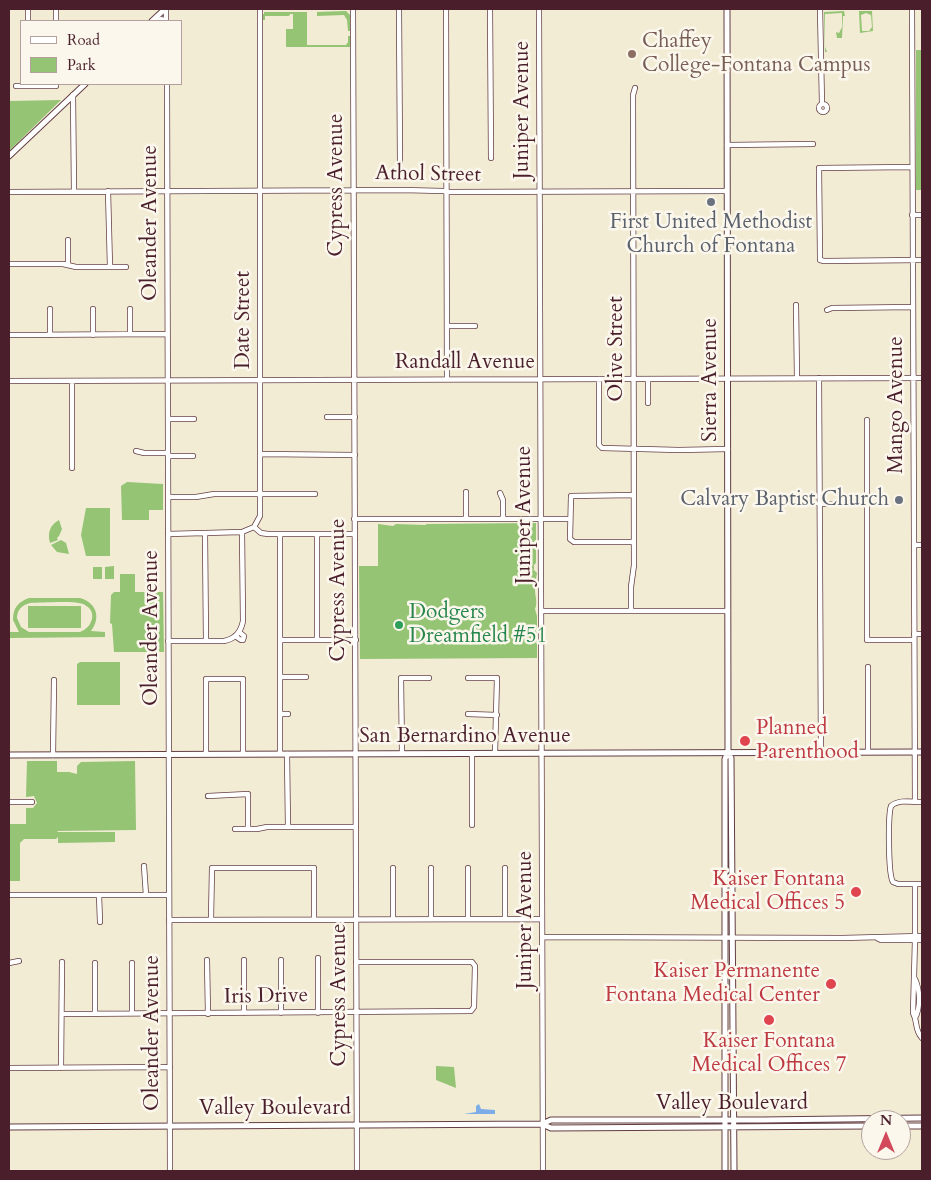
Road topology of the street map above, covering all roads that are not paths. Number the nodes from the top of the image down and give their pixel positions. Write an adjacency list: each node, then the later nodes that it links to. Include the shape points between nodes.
1 (166, 9): 11 (main road)
2 (260, 9): 26 (street, Date Street)
3 (352, 9): 27 (street, Cypress Avenue)
4 (399, 9): 24 (street)
5 (446, 9): 31 (street)
6 (490, 9): 23 (street)
7 (539, 9): 34 (street, Juniper Avenue)
8 (727, 9): 21 (main road, Sierra Avenue)
9 (820, 9): 19 (street)
10 (912, 9): 25 (street, Mango Avenue)
11 (153, 20)
12 (28, 85): 13 (street); 16 (street)
13 (56, 85)
14 (84, 85): 18 (main road)
15 (167, 85): 30 (street, Oleander Avenue)
16 (16, 86)
17 (635, 88): 35 (street, Olive Street)
18 (73, 96): 22 (main road); 28 (street)
19 (822, 104)
20 (812, 144): 21 (street)
21 (727, 145): 32 (main road, Sierra Avenue)
22 (9, 156)
23 (491, 158)
24 (400, 162)
25 (912, 167): 37 (street, Mango Avenue); 39 (street, via 819,168 820,260)
26 (260, 190): 27 (street, Athol Street); 30 (street, Athol Street); 69 (street, Date Street)
27 (353, 190): 31 (street, Athol Street); 70 (street, Cypress Avenue)
28 (74, 191): 29 (street, Athol Street); 33 (street, Athol Street)
29 (108, 191): 30 (street, Athol Street); 43 (street)
30 (167, 191): 56 (street, Oleander Avenue)
31 (446, 191): 34 (street, Athol Street); 51 (street)
32 (727, 191): 35 (street, Athol Street); 59 (main road, Sierra Avenue)
33 (9, 192)
34 (540, 192): 35 (street, Athol Street); 65 (street, Juniper Avenue)
35 (633, 192): 67 (street, Olive Street)
36 (922, 214): 37 (street)
37 (912, 215): 39 (street, Mango Avenue)
38 (68, 240): 42 (street)
39 (913, 260): 40 (street); 46 (street, Mango Avenue)
40 (922, 260)
41 (9, 264): 42 (street)
42 (68, 264): 43 (street)
43 (110, 267): 44 (street)
44 (126, 267)
45 (796, 305): 60 (street)
46 (913, 307): 50 (street); 62 (street, Mango Avenue)
47 (50, 309): 53 (street)
48 (93, 309): 54 (street)
49 (130, 309): 55 (street)
50 (827, 310)
51 (446, 326): 52 (street); 64 (street)
52 (475, 326)
53 (50, 334): 54 (street); 57 (street)
54 (93, 334): 55 (street)
55 (130, 334): 56 (street)
56 (167, 334): 68 (street, Oleander Avenue)
57 (9, 335)
58 (648, 378): 59 (street, Randall Avenue); 67 (street, Randall Avenue); 73 (street)
59 (727, 378): 60 (street, Randall Avenue); 79 (main road, Sierra Avenue)
60 (797, 378): 61 (street, Randall Avenue)
61 (819, 378): 62 (street, Randall Avenue); 93 (street)
62 (913, 378): 63 (street, Randall Avenue); 108 (street, Mango Avenue)
63 (922, 378)
64 (447, 379): 65 (street, Randall Avenue); 70 (street, Randall Avenue)
65 (540, 379): 66 (street, Randall Avenue); 98 (street, Juniper Avenue)
66 (599, 379): 67 (street, Randall Avenue); 80 (street, via 599,445 603,448)
67 (634, 379): 80 (street, Olive Street)
68 (167, 380): 69 (street, Randall Avenue); 71 (street, Randall Avenue); 76 (street, Oleander Avenue)
69 (261, 380): 70 (street, Randall Avenue); 83 (street, Date Street)
70 (354, 380): 75 (street, Cypress Avenue)
71 (72, 381): 72 (street, Randall Avenue); 86 (street)
72 (9, 382)
73 (648, 403)
74 (327, 417): 75 (street)
75 (355, 417): 84 (street, Cypress Avenue)
76 (168, 419): 77 (street); 82 (street, Oleander Avenue)
77 (194, 419)
78 (867, 420): 94 (street)
79 (728, 448): 80 (street); 112 (main road, Sierra Avenue)
80 (634, 449): 91 (street, Olive Street)
81 (136, 450): 82 (street)
82 (168, 454): 85 (street); 92 (street, Oleander Avenue)
83 (261, 454): 84 (street); 88 (street, Date Street)
84 (355, 454): 95 (street, Cypress Avenue)
85 (193, 456)
86 (72, 468)
87 (466, 492): 96 (street)
88 (261, 493): 90 (street); 92 (street); 100 (street, Date Street, via 260,516)
89 (500, 493): 97 (street)
90 (315, 494)
91 (634, 495): 99 (street, via 573,495); 107 (street, Olive Street)
92 (168, 497): 103 (street, Oleander Avenue)
93 (819, 504): 94 (street); 132 (street)
94 (866, 504): 114 (street, via 867,640)
95 (354, 519): 96 (street); 106 (street, Cypress Avenue)
96 (466, 519): 97 (street)
97 (503, 519): 98 (street)
98 (541, 519): 99 (street); 110 (street, Juniper Avenue)
99 (570, 519): 107 (street, via 572,542)
100 (254, 527): 101 (street); 104 (street, via 264,534)
101 (242, 532): 102 (street); 118 (street, via 243,621 237,634 224,641)
102 (206, 533): 103 (street); 118 (street)
103 (168, 534): 119 (street, Oleander Avenue)
104 (280, 534): 105 (street); 115 (street)
105 (317, 534): 106 (street); 116 (street)
106 (354, 534): 117 (street, Cypress Avenue)
107 (634, 542): 111 (street, Olive Street)
108 (914, 545): 109 (street); 114 (street, Mango Avenue)
109 (922, 545)
110 (541, 611): 111 (street); 137 (street, Juniper Avenue)
111 (631, 611): 112 (street)
112 (728, 611): 131 (main road, Sierra Avenue)
113 (922, 634): 114 (street)
114 (914, 637): 133 (street, Mango Avenue)
115 (280, 640): 116 (street); 121 (street)
116 (318, 640): 117 (street)
117 (356, 640): 143 (street, Cypress Avenue)
118 (206, 641): 119 (street)
119 (168, 642): 138 (street, Oleander Avenue)
120 (868, 667): 130 (street)
121 (280, 677): 122 (street); 126 (street)
122 (306, 677)
123 (429, 678): 144 (street, via 401,678)
124 (468, 678): 129 (street, via 497,678)
125 (54, 680): 146 (street)
126 (280, 714): 127 (street); 141 (street)
127 (288, 714)
128 (468, 714): 129 (street)
129 (497, 715): 136 (street)
130 (868, 751): 132 (main road, San Bernardino Avenue); 133 (main road, San Bernardino Avenue)
131 (728, 752): 132 (main road, San Bernardino Avenue); 137 (main road, San Bernardino Avenue); 152 (main road, Sierra Avenue, via 725,758); 158 (main road, Sierra Avenue, via 731,758)
132 (821, 752)
133 (915, 752): 134 (main road, San Bernardino Avenue); 150 (street, Mango Avenue)
134 (922, 752)
135 (472, 753): 136 (main road, San Bernardino Avenue); 144 (main road, San Bernardino Avenue); 153 (street)
136 (495, 753): 137 (main road, San Bernardino Avenue)
137 (542, 753): 177 (street, Juniper Avenue)
138 (169, 754): 139 (main road, San Bernardino Avenue); 146 (main road, San Bernardino Avenue); 169 (street, Oleander Avenue)
139 (206, 754): 140 (main road, San Bernardino Avenue); 140 (street, via 206,679 243,679)
140 (243, 754): 141 (main road, San Bernardino Avenue)
141 (280, 754): 142 (main road, San Bernardino Avenue)
142 (288, 754): 143 (main road, San Bernardino Avenue); 155 (street)
143 (355, 754): 144 (main road, San Bernardino Avenue); 154 (street, Cypress Avenue)
144 (402, 754)
145 (9, 755): 146 (main road, San Bernardino Avenue)
146 (53, 755)
147 (208, 796): 157 (street, via 248,794)
148 (9, 802): 149 (street)
149 (32, 802)
150 (915, 802): 151 (street); 164 (street, via 896,802 891,807 890,860 893,882)
151 (922, 802)
152 (725, 823): 158 (main road, via 728,855); 181 (main road, Sierra Avenue)
153 (472, 825)
154 (356, 826): 155 (street); 172 (street, Cypress Avenue)
155 (288, 827): 157 (street)
156 (236, 829): 157 (street)
157 (248, 829)
158 (732, 856): 182 (main road, Sierra Avenue)
159 (144, 866): 166 (street)
160 (393, 868): 173 (street)
161 (430, 868): 174 (street)
162 (468, 868): 175 (street)
163 (505, 868): 176 (street)
164 (915, 884): 165 (street); 183 (street)
165 (922, 884)
166 (146, 894): 168 (street); 169 (street)
167 (9, 895): 168 (street)
168 (100, 895): 179 (street)
169 (169, 895): 178 (street, Oleander Avenue)
170 (211, 919): 171 (street); 171 (street, via 212,868 314,868); 178 (street)
171 (314, 919): 172 (street)
172 (356, 919): 173 (street); 191 (street, Cypress Avenue)
173 (394, 919): 174 (street)
174 (431, 919): 175 (street)
175 (468, 919): 176 (street)
176 (505, 919): 177 (street)
177 (542, 919): 180 (street, Juniper Avenue)
178 (169, 920): 205 (street, Oleander Avenue)
179 (100, 922)
180 (542, 937): 181 (street); 217 (street, Juniper Avenue)
181 (726, 937): 182 (street); 215 (main road, Sierra Avenue)
182 (732, 937): 183 (street); 216 (main road, Sierra Avenue)
183 (915, 938): 184 (street); 195 (street)
184 (922, 938)
185 (318, 958): 198 (street)
186 (207, 960): 206 (street)
187 (244, 960): 202 (street)
188 (280, 960): 203 (street)
189 (19, 961): 192 (street)
190 (62, 962): 204 (street)
191 (356, 962): 199 (street, Cypress Avenue); 199 (street, Iris Drive, via 470,961 475,966 475,1005 471,1011)
192 (9, 963)
193 (95, 963): 200 (street)
194 (132, 963): 201 (street)
195 (915, 979): 196 (street); 197 (street)
196 (912, 994): 197 (street); 207 (street)
197 (918, 1006): 207 (street)
198 (318, 1012): 199 (street, Iris Drive); 203 (street, Iris Drive)
199 (356, 1012): 219 (street, Cypress Avenue)
200 (96, 1013): 201 (street, Iris Drive); 204 (street, Iris Drive)
201 (132, 1013): 205 (street, Iris Drive)
202 (244, 1013): 203 (street, Iris Drive); 206 (street, Iris Drive)
203 (281, 1013)
204 (62, 1014): 210 (street)
205 (170, 1014): 206 (street, Iris Drive); 211 (street, Oleander Avenue)
206 (208, 1014)
207 (915, 1018): 208 (street)
208 (922, 1038)
209 (9, 1068): 210 (street)
210 (61, 1068): 211 (street)
211 (170, 1068): 218 (street, Oleander Avenue)
212 (914, 1118): 213 (main road, Valley Boulevard); 214 (main road); 216 (main road, Valley Boulevard)
213 (922, 1118)
214 (911, 1119)
215 (725, 1120): 216 (main road, Valley Boulevard); 217 (main road, Valley Boulevard, via 551,1120); 222 (main road, Sierra Avenue)
216 (733, 1120): 223 (main road, Sierra Avenue)
217 (542, 1124): 219 (main road, Valley Boulevard); 222 (main road, Valley Boulevard, via 551,1128); 226 (street, Juniper Avenue)
218 (169, 1125): 219 (main road, Valley Boulevard); 221 (main road, Valley Boulevard); 224 (street, Oleander Avenue)
219 (357, 1126): 225 (street, Cypress Avenue)
220 (861, 1126): 223 (main road, Valley Boulevard)
221 (9, 1127)
222 (725, 1127): 223 (main road, Valley Boulevard); 227 (main road, Sierra Avenue)
223 (733, 1127): 228 (main road, Sierra Avenue)
224 (170, 1171)
225 (357, 1171)
226 (543, 1171)
227 (725, 1171)
228 (734, 1171)

